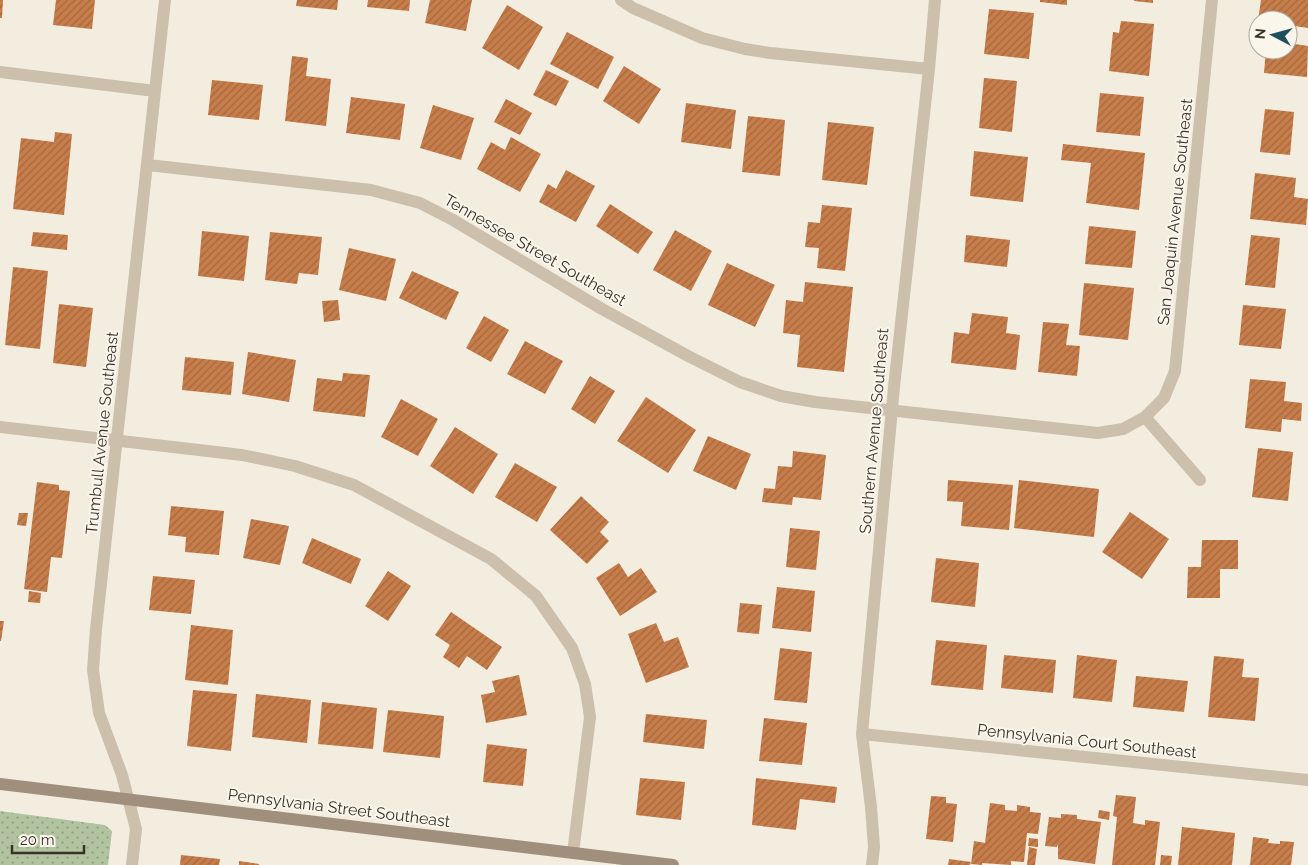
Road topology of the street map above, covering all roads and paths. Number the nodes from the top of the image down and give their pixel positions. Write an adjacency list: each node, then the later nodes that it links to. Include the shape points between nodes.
1 (165, 0): 7 (street, Trumbull Avenue Southeast)
2 (621, 0): 5 (street, via 702,38 745,49)
3 (934, 0): 5 (street, Southern Avenue Southeast)
4 (1212, 0): 10 (street, San Joaquin Avenue Southeast, via 1175,371 1164,398)
5 (929, 69): 9 (street, Southern Avenue Southeast)
6 (0, 72): 7 (street)
7 (156, 91): 8 (street, Trumbull Avenue Southeast)
8 (148, 165): 9 (street, Tennessee Street Southeast, via 371,190 420,203 610,313 740,382 781,396); 12 (street, Trumbull Avenue Southeast)
9 (892, 411): 10 (street, San Joaquin Avenue Southeast, via 1098,433 1123,429); 14 (street, Southern Avenue Southeast)
10 (1145, 417): 13 (street)
11 (0, 427): 12 (street)
12 (118, 441): 17 (street, Trumbull Avenue Southeast, via 93,670 99,713); 18 (street, via 251,457 295,466 354,485 491,559 536,596 572,648 586,684 590,717)
13 (1200, 480)
14 (862, 734): 15 (street, Pennsylvania Court Southeast); 21 (street, Southern Avenue Southeast, via 871,807)
15 (1308, 780)
16 (0, 784): 17 (street, Pennsylvania Street Southeast)
17 (128, 799): 18 (street, Pennsylvania Street Southeast); 19 (street, Trumbull Avenue Southeast, via 136,829)
18 (572, 853): 20 (street, Pennsylvania Street Southeast)
19 (132, 865)
20 (673, 865)
21 (872, 865)

